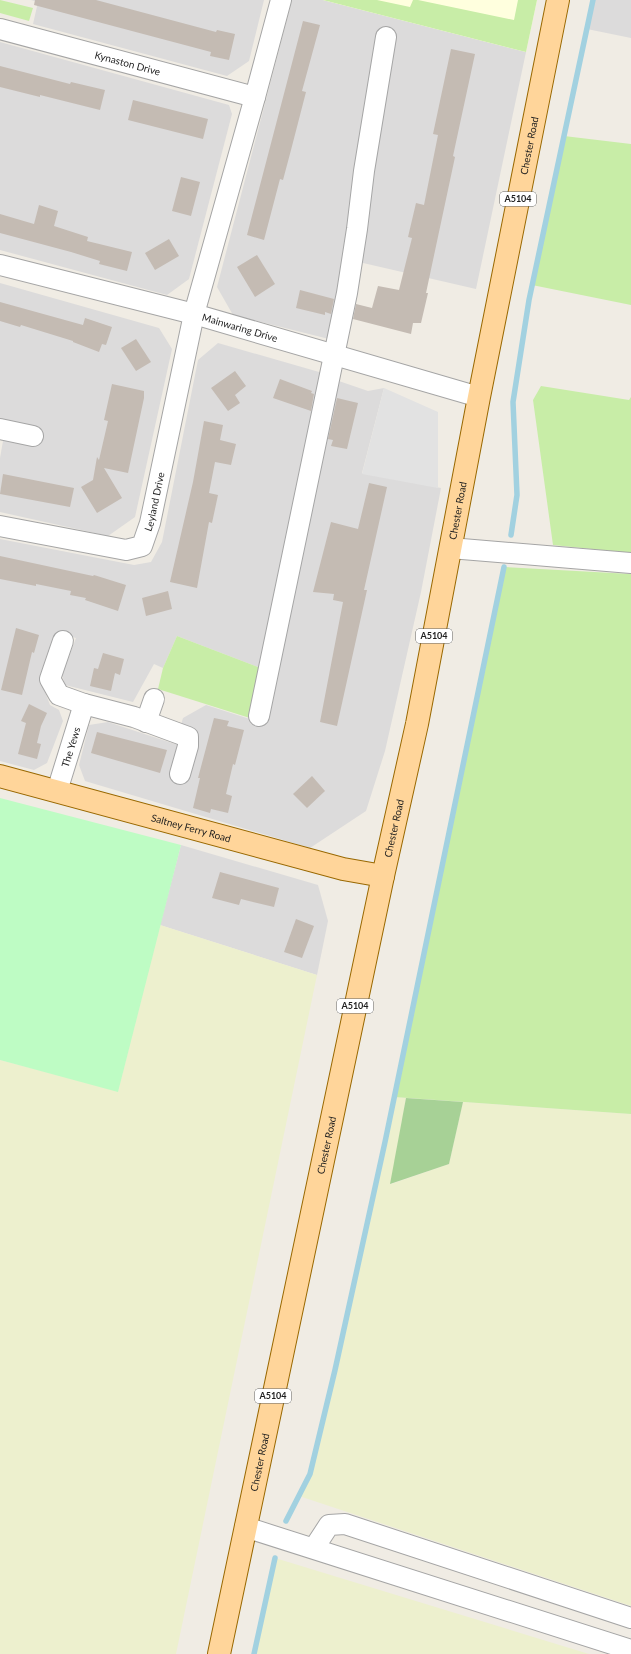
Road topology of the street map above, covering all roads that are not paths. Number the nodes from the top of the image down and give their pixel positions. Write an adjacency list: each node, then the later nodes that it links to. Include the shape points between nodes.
1 (281, 0): 5 (street)
2 (558, 0): 9 (main road, Chester Road / A5104)
3 (0, 29): 5 (street, Kynaston Drive)
4 (386, 37): 8 (street)
5 (255, 97): 7 (street)
6 (0, 265): 7 (street, Mainwaring Drive)
7 (194, 314): 8 (street, Mainwaring Drive); 12 (street, Leyland Drive, via 150,524 142,546 126,550)
8 (335, 355): 9 (street, Mainwaring Drive); 18 (street)
9 (479, 397): 13 (main road, Chester Road / A5104)
10 (0, 429): 11 (street)
11 (33, 436)
12 (0, 526)
13 (450, 548): 14 (street); 23 (main road, Chester Road / A5104, via 417,724)
14 (631, 563)
15 (63, 641): 17 (street, via 50,679 59,695)
16 (154, 699): 19 (street)
17 (84, 704): 19 (street); 22 (street, The Yews)
18 (259, 716)
19 (146, 722): 20 (street, via 188,737)
20 (180, 774)
21 (0, 776): 22 (main road, Saltney Ferry Road)
22 (57, 791): 23 (main road, Saltney Ferry Road, via 344,869)
23 (383, 876): 24 (main road, Chester Road / A5104)
24 (245, 1527): 25 (street); 28 (main road, Chester Road / A5104)
25 (314, 1548): 26 (street, via 329,1525 345,1524); 27 (street)
26 (631, 1618)
27 (631, 1650)
28 (219, 1654)

